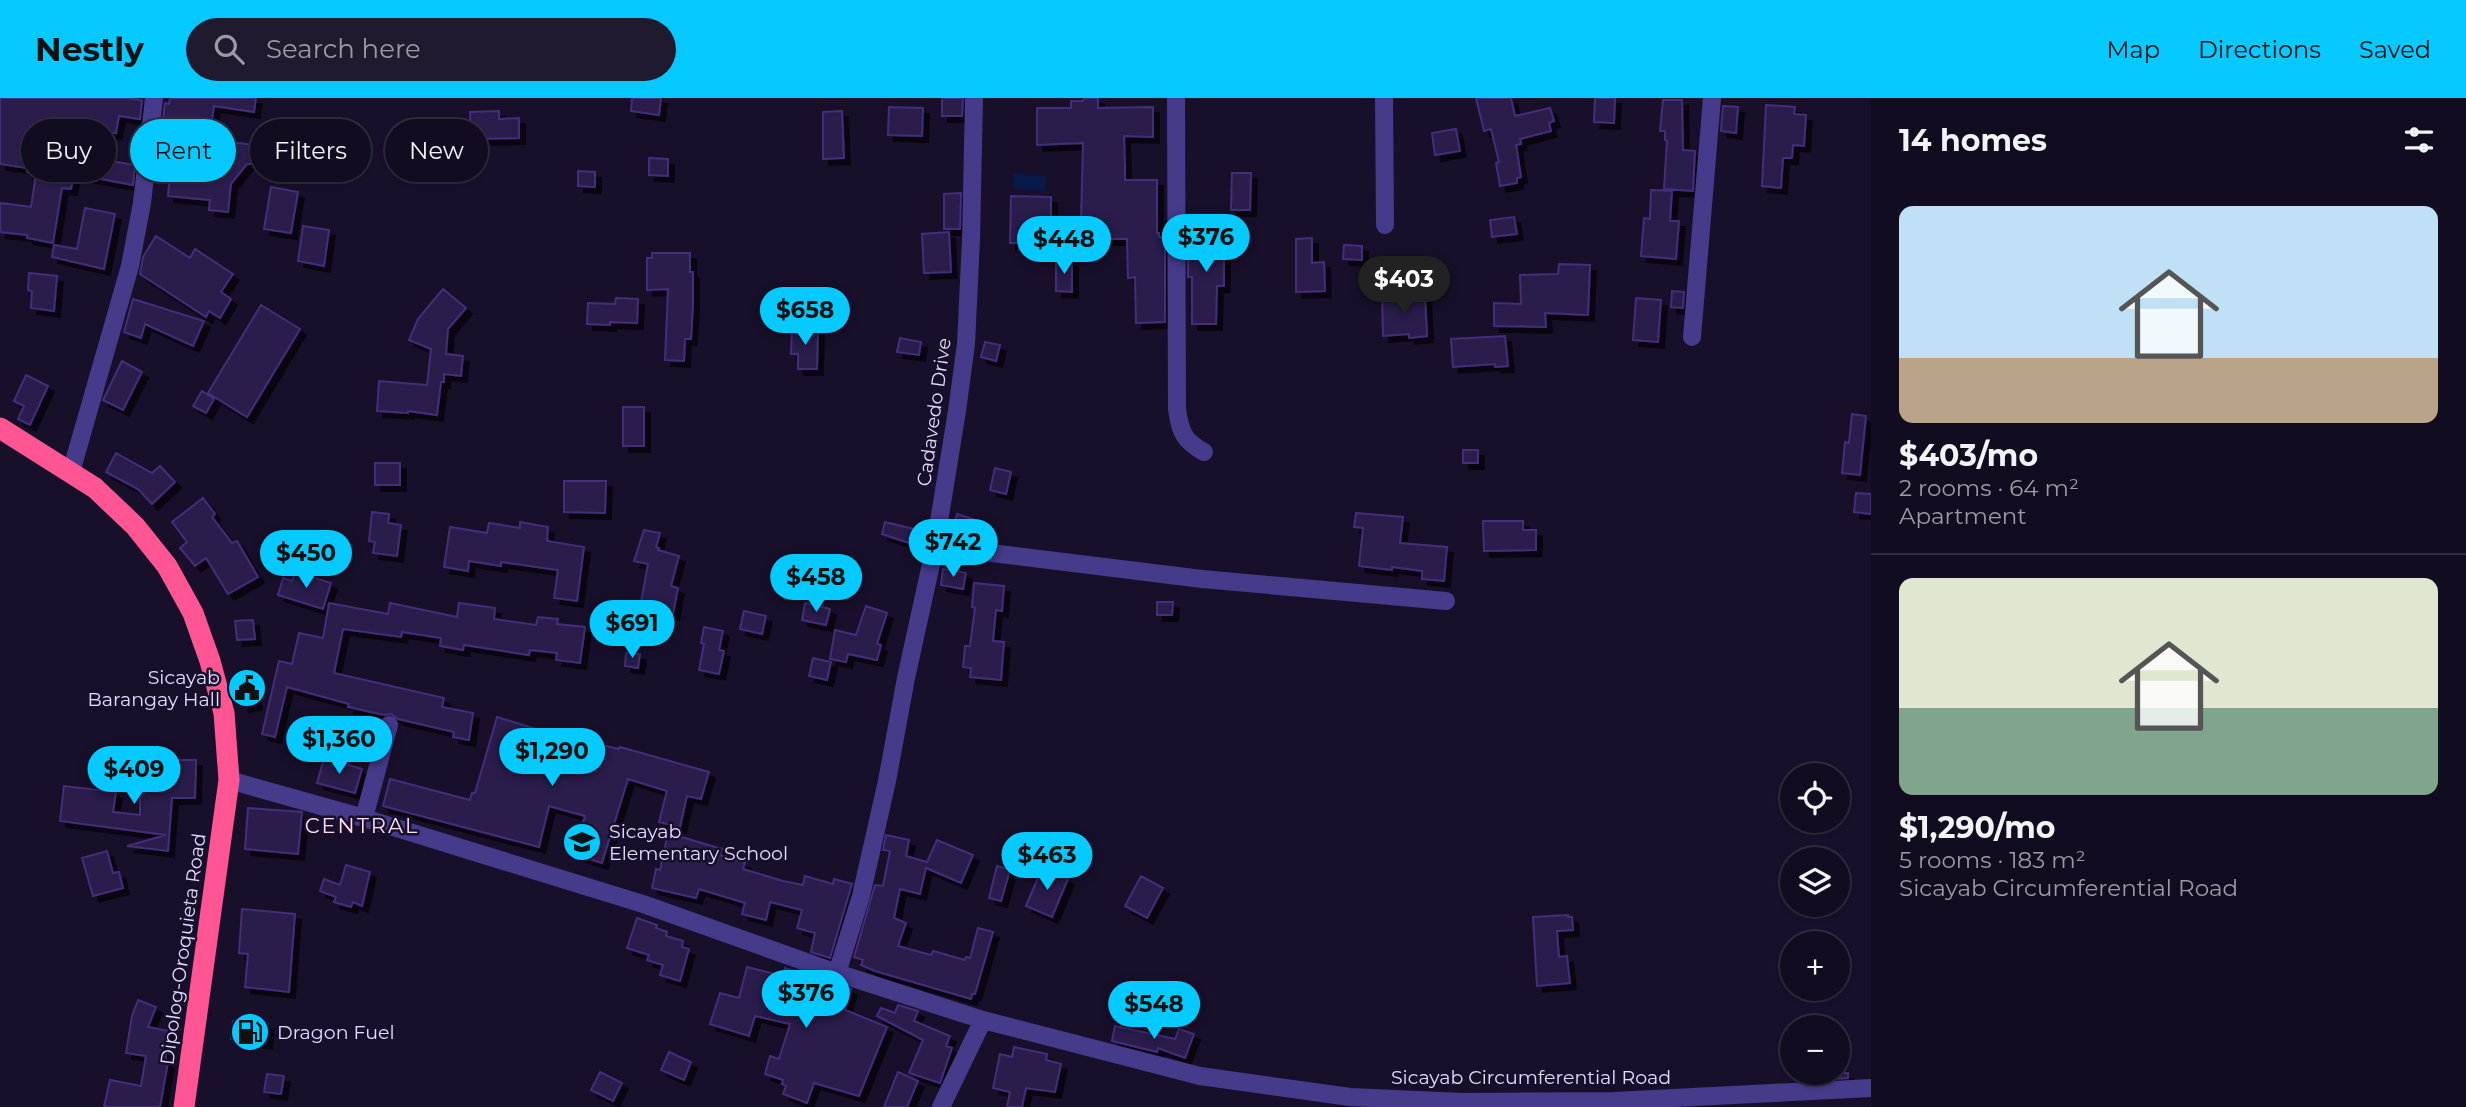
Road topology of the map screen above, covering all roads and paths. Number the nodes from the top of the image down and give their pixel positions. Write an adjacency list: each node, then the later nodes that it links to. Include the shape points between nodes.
1 (154, 98): 10 (street, via 130,265)
2 (974, 98): 11 (street, Cadavedo Drive, via 966,344)
3 (1176, 98): 9 (street, via 1177,409 1179,427 1189,444)
4 (1384, 98): 6 (street)
5 (1712, 98): 7 (street)
6 (1385, 225)
7 (1692, 337)
8 (0, 428): 10 (highway, Dipolog-Oroquieta Road)
9 (1204, 452)
10 (71, 472): 14 (highway, Dipolog-Oroquieta Road, via 135,526 167,566 193,613 224,713)
11 (935, 546): 12 (street, via 1202,579); 16 (street, Cadavedo Drive, via 873,842)
12 (1446, 601)
13 (389, 726): 15 (street)
14 (229, 780): 15 (street, Sicayab Circumferential Road); 19 (highway, Dipolog-Oroquieta Road)
15 (364, 818): 16 (street, Sicayab Circumferential Road, via 643,904)
16 (837, 973): 17 (street, Sicayab Circumferential Road)
17 (983, 1020): 18 (street, Sicayab Circumferential Road, via 1200,1076 1350,1097 1615,1101); 20 (street)
18 (1871, 1088)
19 (184, 1107)
20 (941, 1107)

